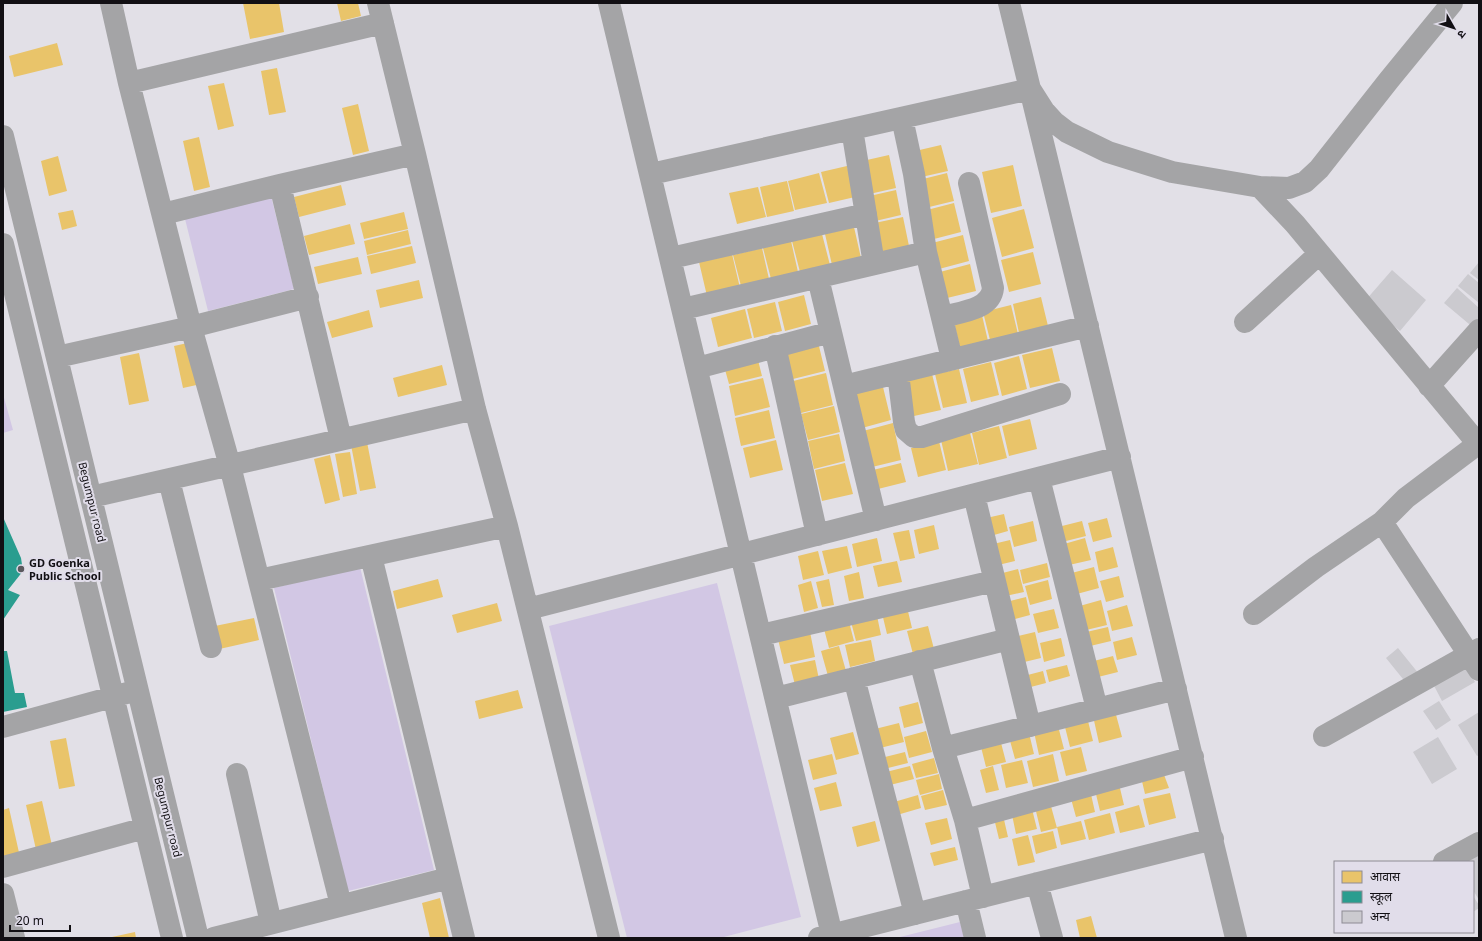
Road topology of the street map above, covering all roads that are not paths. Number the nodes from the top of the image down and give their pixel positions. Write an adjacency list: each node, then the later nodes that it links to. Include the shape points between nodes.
1 (111, 3): 6 (street)
2 (609, 3): 12 (street)
3 (1009, 3): 7 (street)
4 (1452, 3): 15 (street, via 1319,169 1305,182 1289,188)
5 (380, 13): 6 (street); 11 (street)
6 (129, 83): 16 (street)
7 (1030, 89): 8 (street); 15 (street, via 1044,111 1060,127 1108,152 1172,172); 28 (street)
8 (902, 118): 9 (street); 19 (street)
9 (852, 129): 12 (street); 17 (street)
10 (3, 136): 33 (street, Begumpur road)
11 (415, 154): 14 (street); 40 (street)
12 (651, 174): 21 (street)
13 (969, 183): 26 (street, via 993,288 992,293 985,303 975,308)
14 (280, 185): 16 (street); 24 (street)
15 (1260, 187): 20 (street)
16 (163, 214): 29 (street)
17 (866, 214): 21 (street); 22 (street)
18 (3, 244): 67 (street)
19 (926, 252): 22 (street); 26 (street)
20 (1319, 254): 27 (street); 38 (street)
21 (671, 258): 25 (street)
22 (874, 264): 23 (street)
23 (818, 278): 25 (street); 31 (street)
24 (308, 297): 29 (street); 41 (street)
25 (683, 309): 35 (street)
26 (942, 317): 34 (street)
27 (1245, 322)
28 (1088, 326): 34 (street); 43 (street)
29 (191, 327): 33 (street); 44 (street)
30 (1479, 330): 38 (street)
31 (830, 332): 32 (street); 37 (street)
32 (775, 346): 35 (street); 52 (street)
33 (57, 357): 48 (street, Begumpur road)
34 (952, 359): 36 (street)
35 (697, 368): 53 (street)
36 (898, 373): 37 (street); 39 (street, via 904,422 906,430 914,437 922,437)
37 (844, 386): 49 (street)
38 (1430, 386): 42 (street)
39 (1060, 394)
40 (475, 409): 41 (street); 51 (street)
41 (341, 439): 44 (street)
42 (1479, 444): 50 (street, via 1406,498)
43 (1120, 457): 45 (street); 65 (street)
44 (230, 466): 46 (street); 55 (street)
45 (1039, 478): 47 (street); 69 (street)
46 (169, 480): 48 (street); 61 (street)
47 (974, 495): 49 (street); 56 (street)
48 (91, 497): 66 (street, Begumpur road)
49 (876, 520): 52 (street)
50 (1382, 522): 58 (street); 62 (street)
51 (507, 526): 54 (street); 57 (street)
52 (817, 535): 53 (street)
53 (742, 554): 57 (street); 59 (street)
54 (371, 556): 55 (street); 82 (street)
55 (259, 580): 86 (street)
56 (994, 581): 59 (street); 60 (street)
57 (528, 609): 95 (street)
58 (1254, 614)
59 (761, 635): 68 (street)
60 (1009, 639): 63 (street); 70 (street)
61 (211, 647)
62 (1476, 658): 72 (street)
63 (920, 661): 64 (street); 73 (street)
64 (854, 678): 68 (street); 87 (street)
65 (1176, 689): 69 (street); 74 (street)
66 (137, 690): 67 (street); 92 (street, Begumpur road)
67 (113, 698): 71 (street); 77 (street)
68 (776, 698): 89 (street)
69 (1097, 709): 70 (street)
70 (1030, 726): 73 (street)
71 (3, 727)
72 (1324, 736)
73 (943, 748): 76 (street)
74 (1193, 757): 76 (street); 78 (street)
75 (237, 774): 88 (street)
76 (965, 820): 85 (street)
77 (145, 828): 81 (street); 91 (street)
78 (1212, 839): 83 (street); 98 (street)
79 (1479, 843): 80 (street)
80 (1446, 861)
81 (3, 867)
82 (449, 878): 86 (street); 94 (street)
83 (1037, 883): 85 (street); 97 (street)
84 (3, 894): 90 (street)
85 (975, 899): 87 (street); 96 (street)
86 (341, 905): 88 (street)
87 (915, 914): 89 (street)
88 (271, 923): 93 (street)
89 (825, 936)
90 (14, 938)
91 (172, 938)
92 (198, 938)
93 (214, 938)
94 (464, 938)
95 (609, 938)
96 (975, 938)
97 (1052, 938)
98 (1236, 938)

